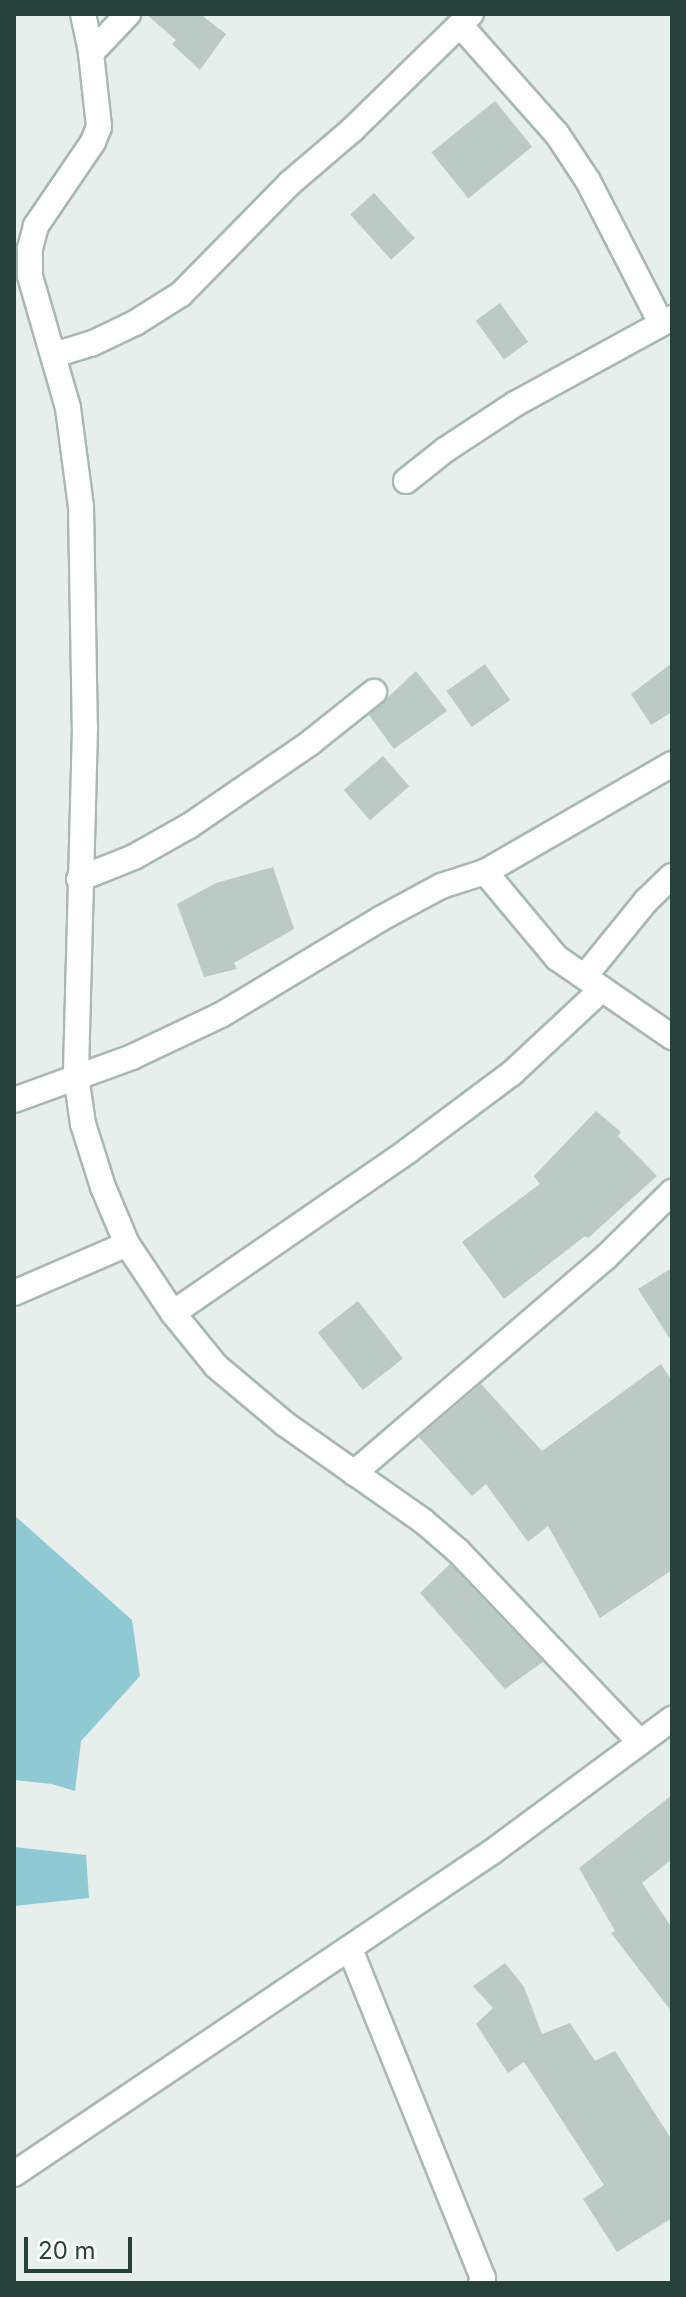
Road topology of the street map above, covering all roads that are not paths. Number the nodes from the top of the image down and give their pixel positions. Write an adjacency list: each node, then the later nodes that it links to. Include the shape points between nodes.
1 (83, 14): 4 (street)
2 (128, 14): 4 (street)
3 (466, 20): 6 (street, via 557,134); 7 (street, via 290,183 181,294 135,323)
4 (91, 53): 5 (street, via 99,127)
5 (25, 230): 7 (street, via 30,276)
6 (666, 320): 8 (street, via 515,404)
7 (54, 355): 13 (street, via 68,408 81,507 85,728)
8 (406, 481)
9 (374, 692): 13 (street, via 189,826 134,857)
10 (672, 764): 11 (street)
11 (485, 872): 14 (street, via 557,958); 16 (street, via 441,886 221,1015 132,1057)
12 (672, 876): 14 (street, via 646,901)
13 (79, 879): 16 (street)
14 (594, 982): 15 (street); 21 (street, via 489,1090)
15 (672, 1037)
16 (76, 1075): 17 (street); 19 (street, via 83,1124)
17 (14, 1100)
18 (672, 1192): 22 (street, via 606,1257)
19 (127, 1244): 20 (street); 21 (street)
20 (14, 1293)
21 (173, 1313): 22 (street, via 216,1366)
22 (354, 1473): 24 (street, via 458,1551)
23 (672, 1719): 24 (street)
24 (640, 1742): 25 (street)
25 (350, 1949): 26 (street); 27 (street)
26 (14, 2174)
27 (481, 2283)

